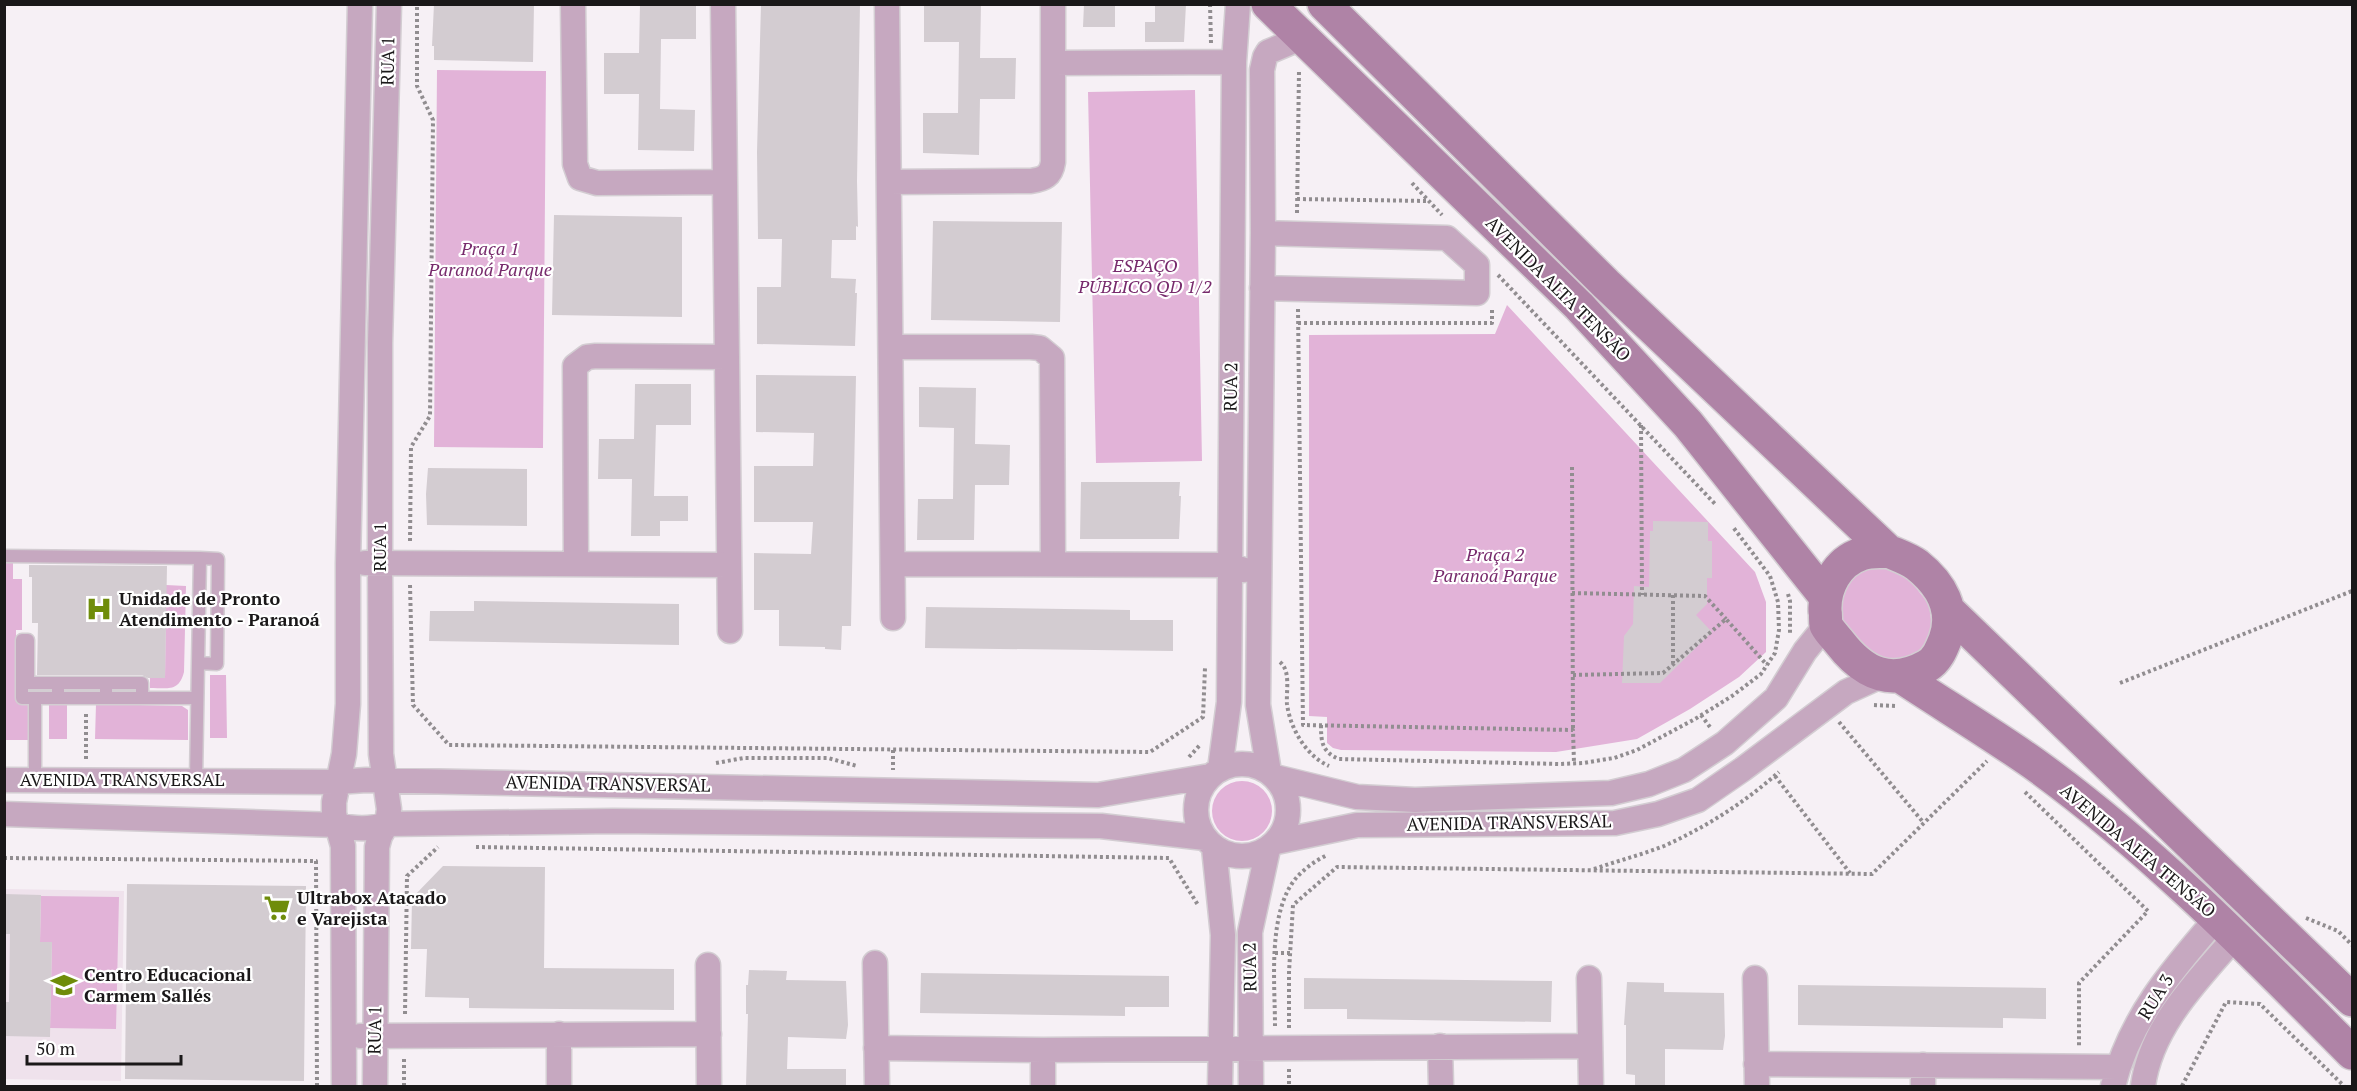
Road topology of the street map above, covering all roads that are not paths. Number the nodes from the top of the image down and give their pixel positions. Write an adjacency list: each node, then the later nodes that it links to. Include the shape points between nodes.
1 (360, 4): 23 (street, RUA 1)
2 (389, 4): 22 (street, RUA 1, via 380,343)
3 (573, 4): 13 (street, via 575,164 580,178 597,183)
4 (723, 4): 13 (street)
5 (887, 4): 14 (street)
6 (1053, 4): 12 (street)
7 (1238, 4): 11 (street, RUA 2)
8 (1268, 4): 10 (street, AVENIDA ALTA TENSÃO)
9 (1324, 4): 19 (street, AVENIDA ALTA TENSÃO, via 1606,284)
10 (1301, 38): 15 (street, RUA 2, via 1268,52 1263,63); 30 (street, AVENIDA ALTA TENSÃO, via 1579,306 1688,424)
11 (1223, 62): 12 (street); 28 (street, RUA 2)
12 (1053, 63): 14 (street, via 1053,162 1048,176 1031,181)
13 (725, 182): 18 (street)
14 (889, 182): 17 (street)
15 (1263, 233): 16 (street, RUA 2); 16 (street, via 1447,238 1477,265 1477,293)
16 (1262, 288): 29 (street, RUA 2)
17 (891, 347): 25 (street); 26 (street, via 1031,347 1040,348 1052,358)
18 (727, 357): 24 (street, via 596,356 575,366); 27 (street)
19 (1888, 551): 30 (street, via 1863,553 1838,569); 31 (street, via 1916,564 1943,594)
20 (4, 556): 21 (lane)
21 (200, 558): 34 (lane); 34 (lane, via 218,559 217,664)
22 (380, 563): 23 (street); 24 (street); 48 (street, RUA 1, via 381,744)
23 (348, 564): 49 (street, RUA 1, via 348,704 344,754)
24 (576, 564): 27 (street)
25 (893, 564): 26 (street); 32 (street)
26 (1053, 564): 28 (street)
27 (729, 565): 33 (street)
28 (1229, 565): 29 (street); 43 (street, RUA 2, via 1229,702)
29 (1259, 575): 44 (street, RUA 2, via 1258,705)
30 (1825, 610): 37 (street, via 1848,653); 44 (street, AVENIDA TRANSVERSAL, via 1776,698 1725,743 1684,770 1648,784 1611,793 1415,800 1357,796)
31 (1948, 610): 37 (street, via 1950,626 1939,655); 60 (street, AVENIDA ALTA TENSĀO)
32 (893, 618)
33 (730, 631)
34 (198, 663): 42 (lane)
35 (58, 682): 36 (lane); 38 (lane, via 28,682 28,640 22,640 22,698); 39 (lane)
36 (106, 683): 40 (lane); 41 (lane, via 142,683)
37 (1889, 691): 54 (street, AVENIDA TRANSVERSAL, via 1846,692 1698,800 1658,814 1615,823 1357,825); 55 (street, AVENIDA ALTA TENSĀO, via 2034,764 2123,834)
38 (34, 698): 39 (lane); 45 (lane)
39 (58, 698): 40 (lane)
40 (106, 698): 41 (lane)
41 (142, 698): 42 (lane)
42 (197, 698): 47 (lane)
43 (1215, 773): 44 (street, AVENIDA TRANSVERSAL, via 1245,764); 48 (street, AVENIDA TRANSVERSAL, via 1098,795); 53 (street, via 1202,787 1196,806 1198,826)
44 (1272, 774): 54 (street, via 1286,795 1289,816)
45 (34, 779): 46 (street, AVENIDA TRANSVERSAL); 47 (street, AVENIDA TRANSVERSAL)
46 (4, 780)
47 (196, 780): 49 (street, AVENIDA TRANSVERSAL)
48 (386, 780): 49 (street, AVENIDA TRANSVERSAL); 51 (street, RUA 1)
49 (337, 782): 52 (street, RUA 1)
50 (4, 814): 52 (street, AVENIDA TRANSVERSAL)
51 (387, 824): 52 (street, AVENIDA TRANSVERSAL, via 372,829); 53 (street, AVENIDA TRANSVERSAL, via 613,820 1101,826); 64 (street, RUA 1, via 377,847)
52 (337, 825): 63 (street, RUA 1, via 343,846)
53 (1210, 843): 54 (street, AVENIDA TRANSVERSAL, via 1227,854 1241,857); 69 (street, RUA 2, via 1223,935)
54 (1272, 846): 68 (street, RUA 2, via 1250,932)
55 (2227, 927): 71 (street, AVENIDA ALTA TENSĀO); 74 (street, RUA 3, via 2159,987); 85 (street, RUA 3, via 2169,1018)
56 (875, 963): 67 (street)
57 (708, 965): 62 (street)
58 (1589, 978): 66 (street)
59 (1755, 978): 72 (street)
60 (2352, 1000)
61 (559, 1034): 62 (street); 64 (street); 77 (street)
62 (709, 1034): 78 (street)
63 (344, 1036): 64 (street); 75 (street, RUA 1)
64 (375, 1036): 76 (street, RUA 1)
65 (1440, 1046): 66 (street); 68 (street); 83 (street)
66 (1590, 1046): 84 (street)
67 (876, 1048): 70 (street); 79 (street)
68 (1272, 1048): 69 (street); 82 (street, RUA 2)
69 (1220, 1049): 70 (street); 81 (street, RUA 2)
70 (1043, 1050): 80 (street)
71 (2352, 1053)
72 (1756, 1075): 73 (street)
73 (1923, 1076): 74 (street, via 2079,1066)
74 (2116, 1077)
75 (344, 1086)
76 (375, 1086)
77 (559, 1086)
78 (709, 1086)
79 (876, 1086)
80 (1043, 1086)
81 (1220, 1086)
82 (1251, 1086)
83 (1441, 1086)
84 (1591, 1086)
85 (2143, 1086)

